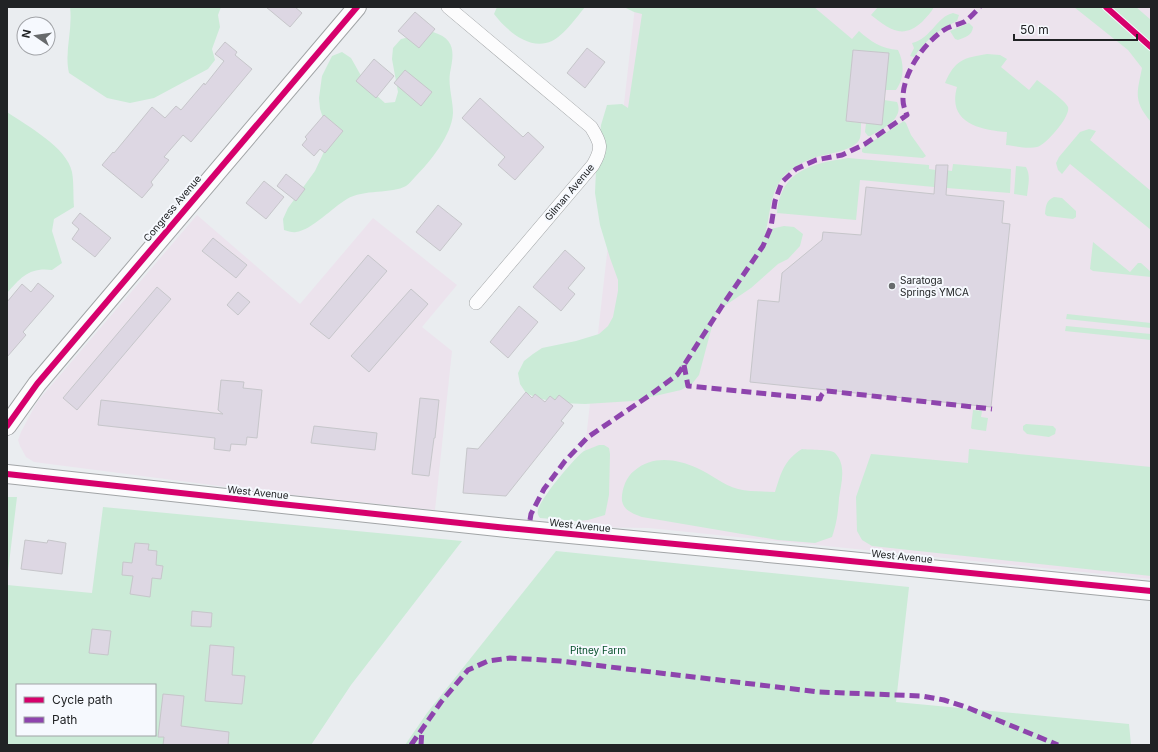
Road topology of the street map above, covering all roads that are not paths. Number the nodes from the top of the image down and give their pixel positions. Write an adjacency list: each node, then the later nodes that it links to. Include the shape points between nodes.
1 (357, 7): 4 (street, Congress Avenue, via 37,384)
2 (448, 7): 3 (street, Gilman Avenue, via 591,127 599,140 600,153 593,165)
3 (476, 303)
4 (7, 426)
5 (7, 474): 6 (street, West Avenue, via 516,529)
6 (1151, 591)

